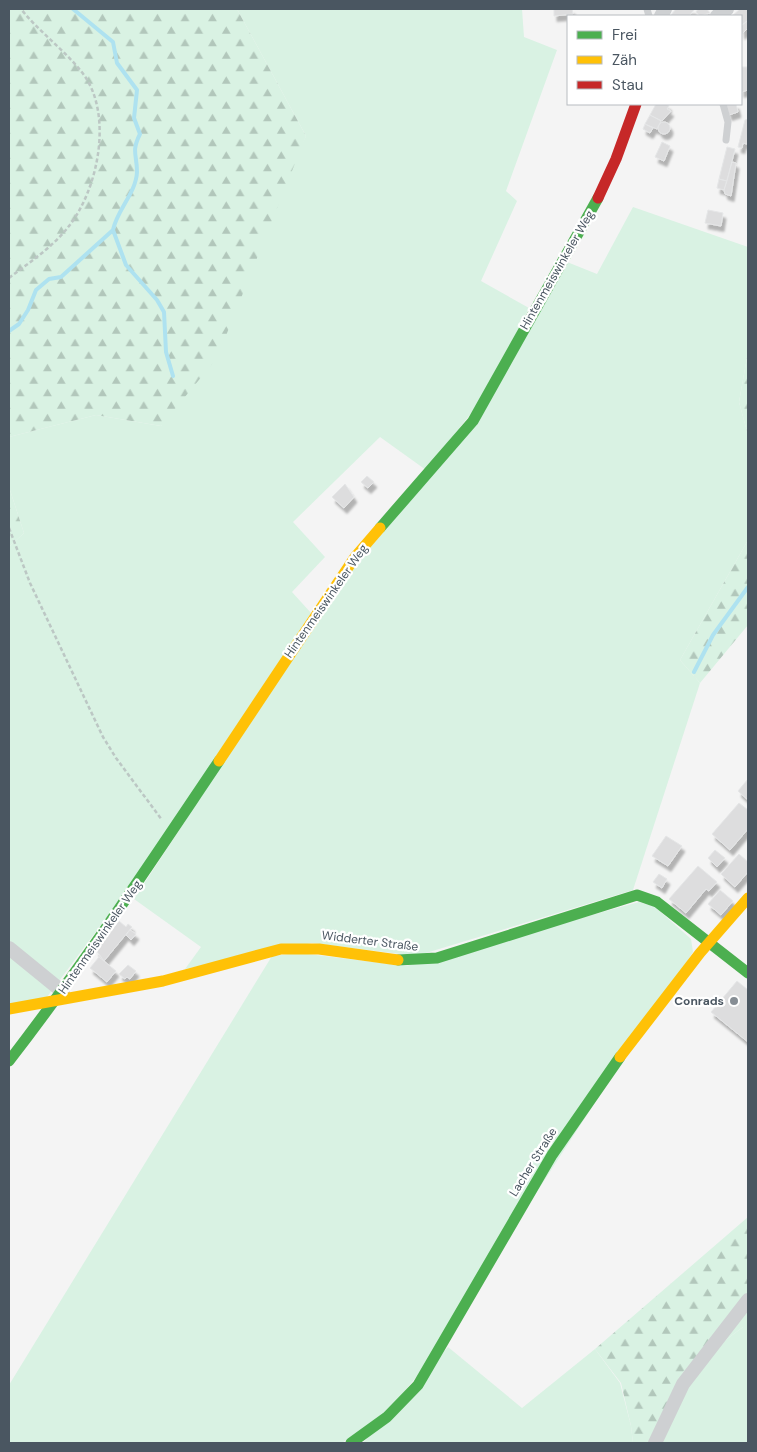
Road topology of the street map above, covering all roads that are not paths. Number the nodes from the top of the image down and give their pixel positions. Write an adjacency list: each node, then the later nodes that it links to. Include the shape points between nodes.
1 (723, 105): 3 (lane, via 728,122)
2 (634, 110): 8 (street, Hintenmeiswinkeler Weg, via 592,210 480,410 355,557 173,832)
3 (726, 140)
4 (748, 898): 5 (street, Lacher Straße)
5 (708, 943): 7 (street, Widderter Straße); 8 (street, Widderter Straße, via 657,902 638,895 422,961 319,949 281,949 163,981); 12 (street, Lacher Straße, via 617,1061 552,1155 418,1385 395,1412 370,1433)
6 (9, 948): 8 (street)
7 (748, 973)
8 (59, 996): 9 (street, Widderter Straße); 10 (street, Hintenmeiswinkeler Weg)
9 (9, 1009)
10 (9, 1061)
11 (748, 1300): 13 (street, via 683,1384)
12 (351, 1443)
13 (654, 1443)

